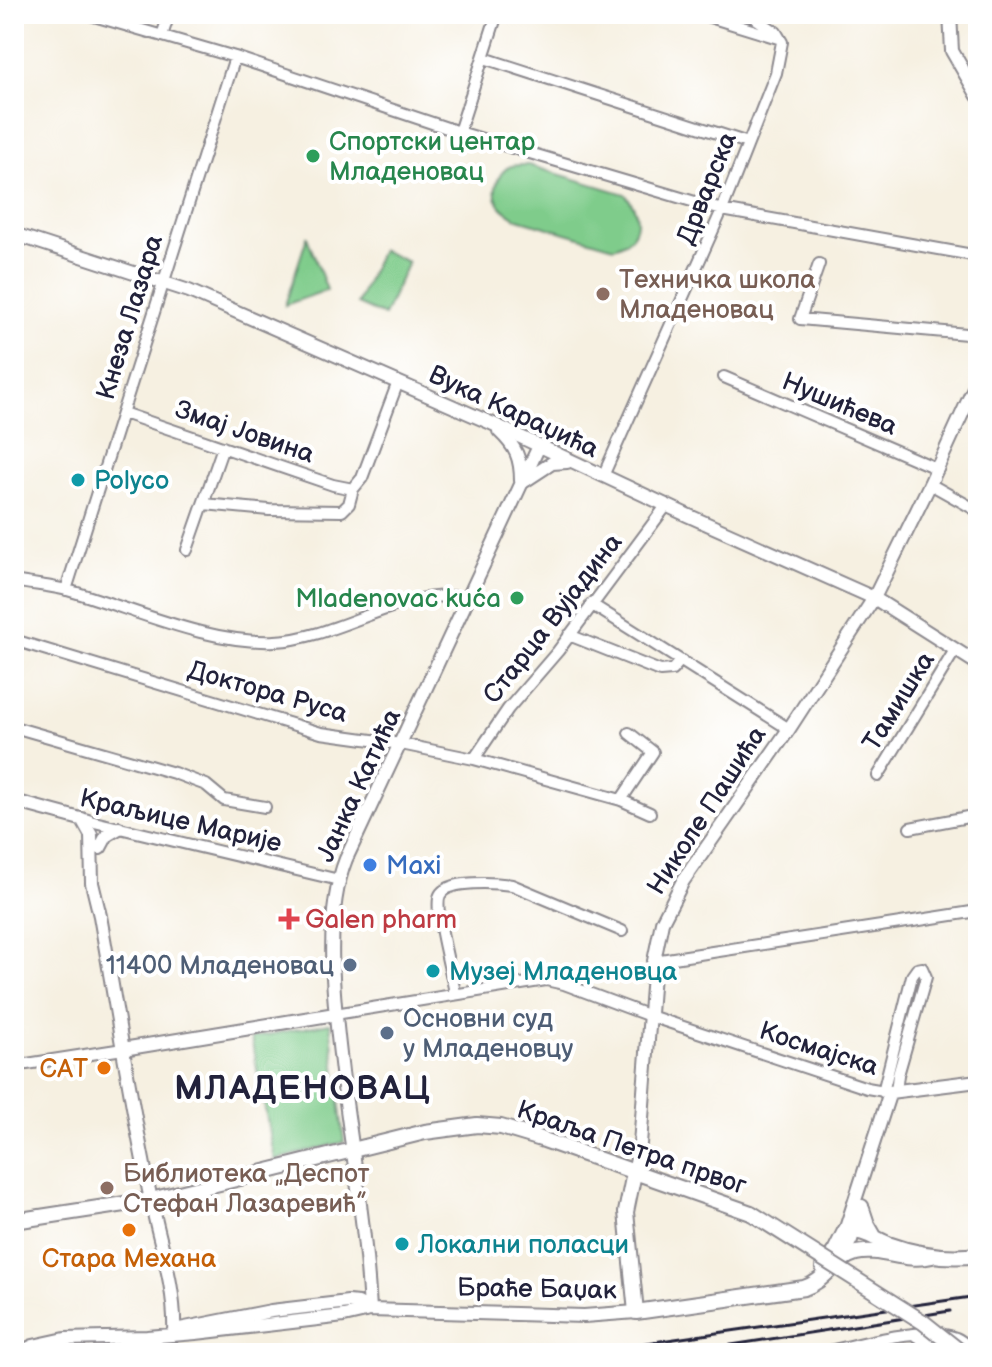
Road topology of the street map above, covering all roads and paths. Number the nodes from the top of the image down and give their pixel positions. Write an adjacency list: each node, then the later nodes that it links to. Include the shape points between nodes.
1 (87, 14): 7 (street)
2 (169, 14): 7 (street)
3 (497, 14): 10 (street)
4 (700, 14): 8 (street)
5 (749, 14): 8 (street)
6 (950, 14): 11 (street, via 952,51)
7 (162, 36): 9 (street)
8 (780, 38): 13 (street, Дрварска, via 776,73)
9 (235, 57): 12 (street); 18 (street, Кнеза Лазара)
10 (484, 58): 12 (street); 13 (street)
11 (978, 96)
12 (459, 132): 14 (street)
13 (748, 143): 14 (street, Дрварска)
14 (722, 210): 16 (street); 29 (street, Дрварска)
15 (14, 234): 18 (street, Вука Караџића)
16 (978, 256)
17 (819, 264): 19 (street, via 800,319)
18 (162, 281): 22 (street, Вука Караџића); 23 (street, Кнеза Лазара)
19 (978, 335)
20 (724, 377): 28 (street, Нушићева)
21 (978, 379): 28 (street, Николе Пашића)
22 (398, 382): 24 (street, Вука Караџића); 32 (street, via 362,478)
23 (123, 413): 26 (street, Змај Јовина); 38 (street, Кнеза Лазара)
24 (491, 423): 25 (street, Вука Караџића); 30 (street, via 520,458)
25 (539, 446): 27 (street, Вука Караџића); 30 (street, Јанка Катића)
26 (223, 447): 32 (street, Змај Јовина); 33 (street)
27 (572, 462): 29 (street, Вука Караџића); 30 (street, via 552,463)
28 (938, 469): 31 (street, Николе Пашића)
29 (603, 476): 34 (street, Вука Караџића)
30 (521, 484): 39 (street, Јанка Катића)
31 (930, 484): 35 (street); 40 (street, Николе Пашића)
32 (353, 489): 33 (street, via 342,511)
33 (204, 504): 36 (street)
34 (666, 506): 40 (street, Вука Караџића); 41 (street, Старца Вујадина)
35 (978, 511)
36 (187, 550)
37 (14, 581): 38 (street)
38 (66, 590): 39 (street, via 219,635 261,641 324,633 411,600)
39 (469, 598): 50 (street, Јанка Катића)
40 (874, 598): 44 (street, Вука Караџића); 48 (street, Николе Пашића)
41 (591, 604): 42 (street, Старца Вујадина); 45 (street)
42 (569, 635): 45 (street, via 660,671 672,670); 51 (street, Старца Вујадина)
43 (14, 640): 50 (street, Доктора Руса, via 321,733)
44 (955, 650): 46 (street, Вука Караџића); 52 (street, Тамишка)
45 (680, 661): 48 (street)
46 (978, 664)
47 (14, 727): 55 (street, via 174,773 206,785 224,800)
48 (789, 729): 66 (street, Николе Пашића, via 683,881 662,922)
49 (629, 733): 53 (street, via 653,752)
50 (401, 744): 51 (street, Доктора Руса); 62 (street, Јанка Катића)
51 (474, 759): 53 (street, Доктора Руса)
52 (878, 776)
53 (621, 800): 56 (street, Доктора Руса)
54 (14, 801): 58 (street, Краљице Марије)
55 (265, 807)
56 (650, 813)
57 (978, 815): 60 (street)
58 (86, 820): 59 (street, Краљице Марије); 61 (street, via 95,828); 64 (street)
59 (119, 828): 61 (street); 62 (street, Краљице Марије)
60 (910, 828)
61 (100, 848): 64 (street)
62 (339, 880): 68 (street, Јанка Катића)
63 (978, 911): 66 (street)
64 (100, 916): 70 (street)
65 (622, 931): 67 (street, via 512,885 473,883 447,889 439,903)
66 (654, 961): 69 (street, Николе Пашића)
67 (455, 993): 68 (street, Космајска); 69 (street, Космајска, via 546,980)
68 (335, 1014): 70 (street); 74 (street, Јанка Катића)
69 (650, 1016): 73 (street, Космајска); 76 (street, Николе Пашића)
70 (123, 1049): 71 (street); 77 (street)
71 (14, 1066)
72 (978, 1081): 73 (street, Космајска)
73 (889, 1092): 73 (street, via 926,977 922,968 912,976); 75 (street)
74 (352, 1150): 76 (main road, Краља Петра првог, via 425,1132 489,1126); 77 (main road, Краља Петра првог); 85 (street, Јанка Катића)
75 (871, 1152): 78 (street); 80 (street)
76 (634, 1173): 86 (main road, Николе Пашића, via 626,1212); 92 (main road, Краља Петра првог, bridge, via 751,1213 923,1322)
77 (151, 1200): 79 (main road, Краља Петра првог); 87 (street, via 174,1305)
78 (862, 1209): 80 (street); 81 (main road)
79 (14, 1221)
80 (850, 1234): 81 (main road); 83 (street); 84 (main road)
81 (874, 1245): 82 (main road, Браће Баџак, via 914,1259); 83 (main road, Браће Баџак)
82 (978, 1255)
83 (838, 1262): 84 (main road, Браће Баџак, via 816,1283)
84 (798, 1288): 86 (main road, Браће Баџак)
85 (370, 1310): 86 (street, Браће Баџак, via 584,1316); 87 (street, Браће Баџак)
86 (636, 1312)
87 (174, 1333): 89 (street, Браће Баџак, via 74,1337)
88 (914, 1336): 90 (street); 91 (street); 93 (street, via 956,1338)
89 (19, 1353)
90 (819, 1353)
91 (947, 1353)
92 (962, 1353)
93 (976, 1353)

